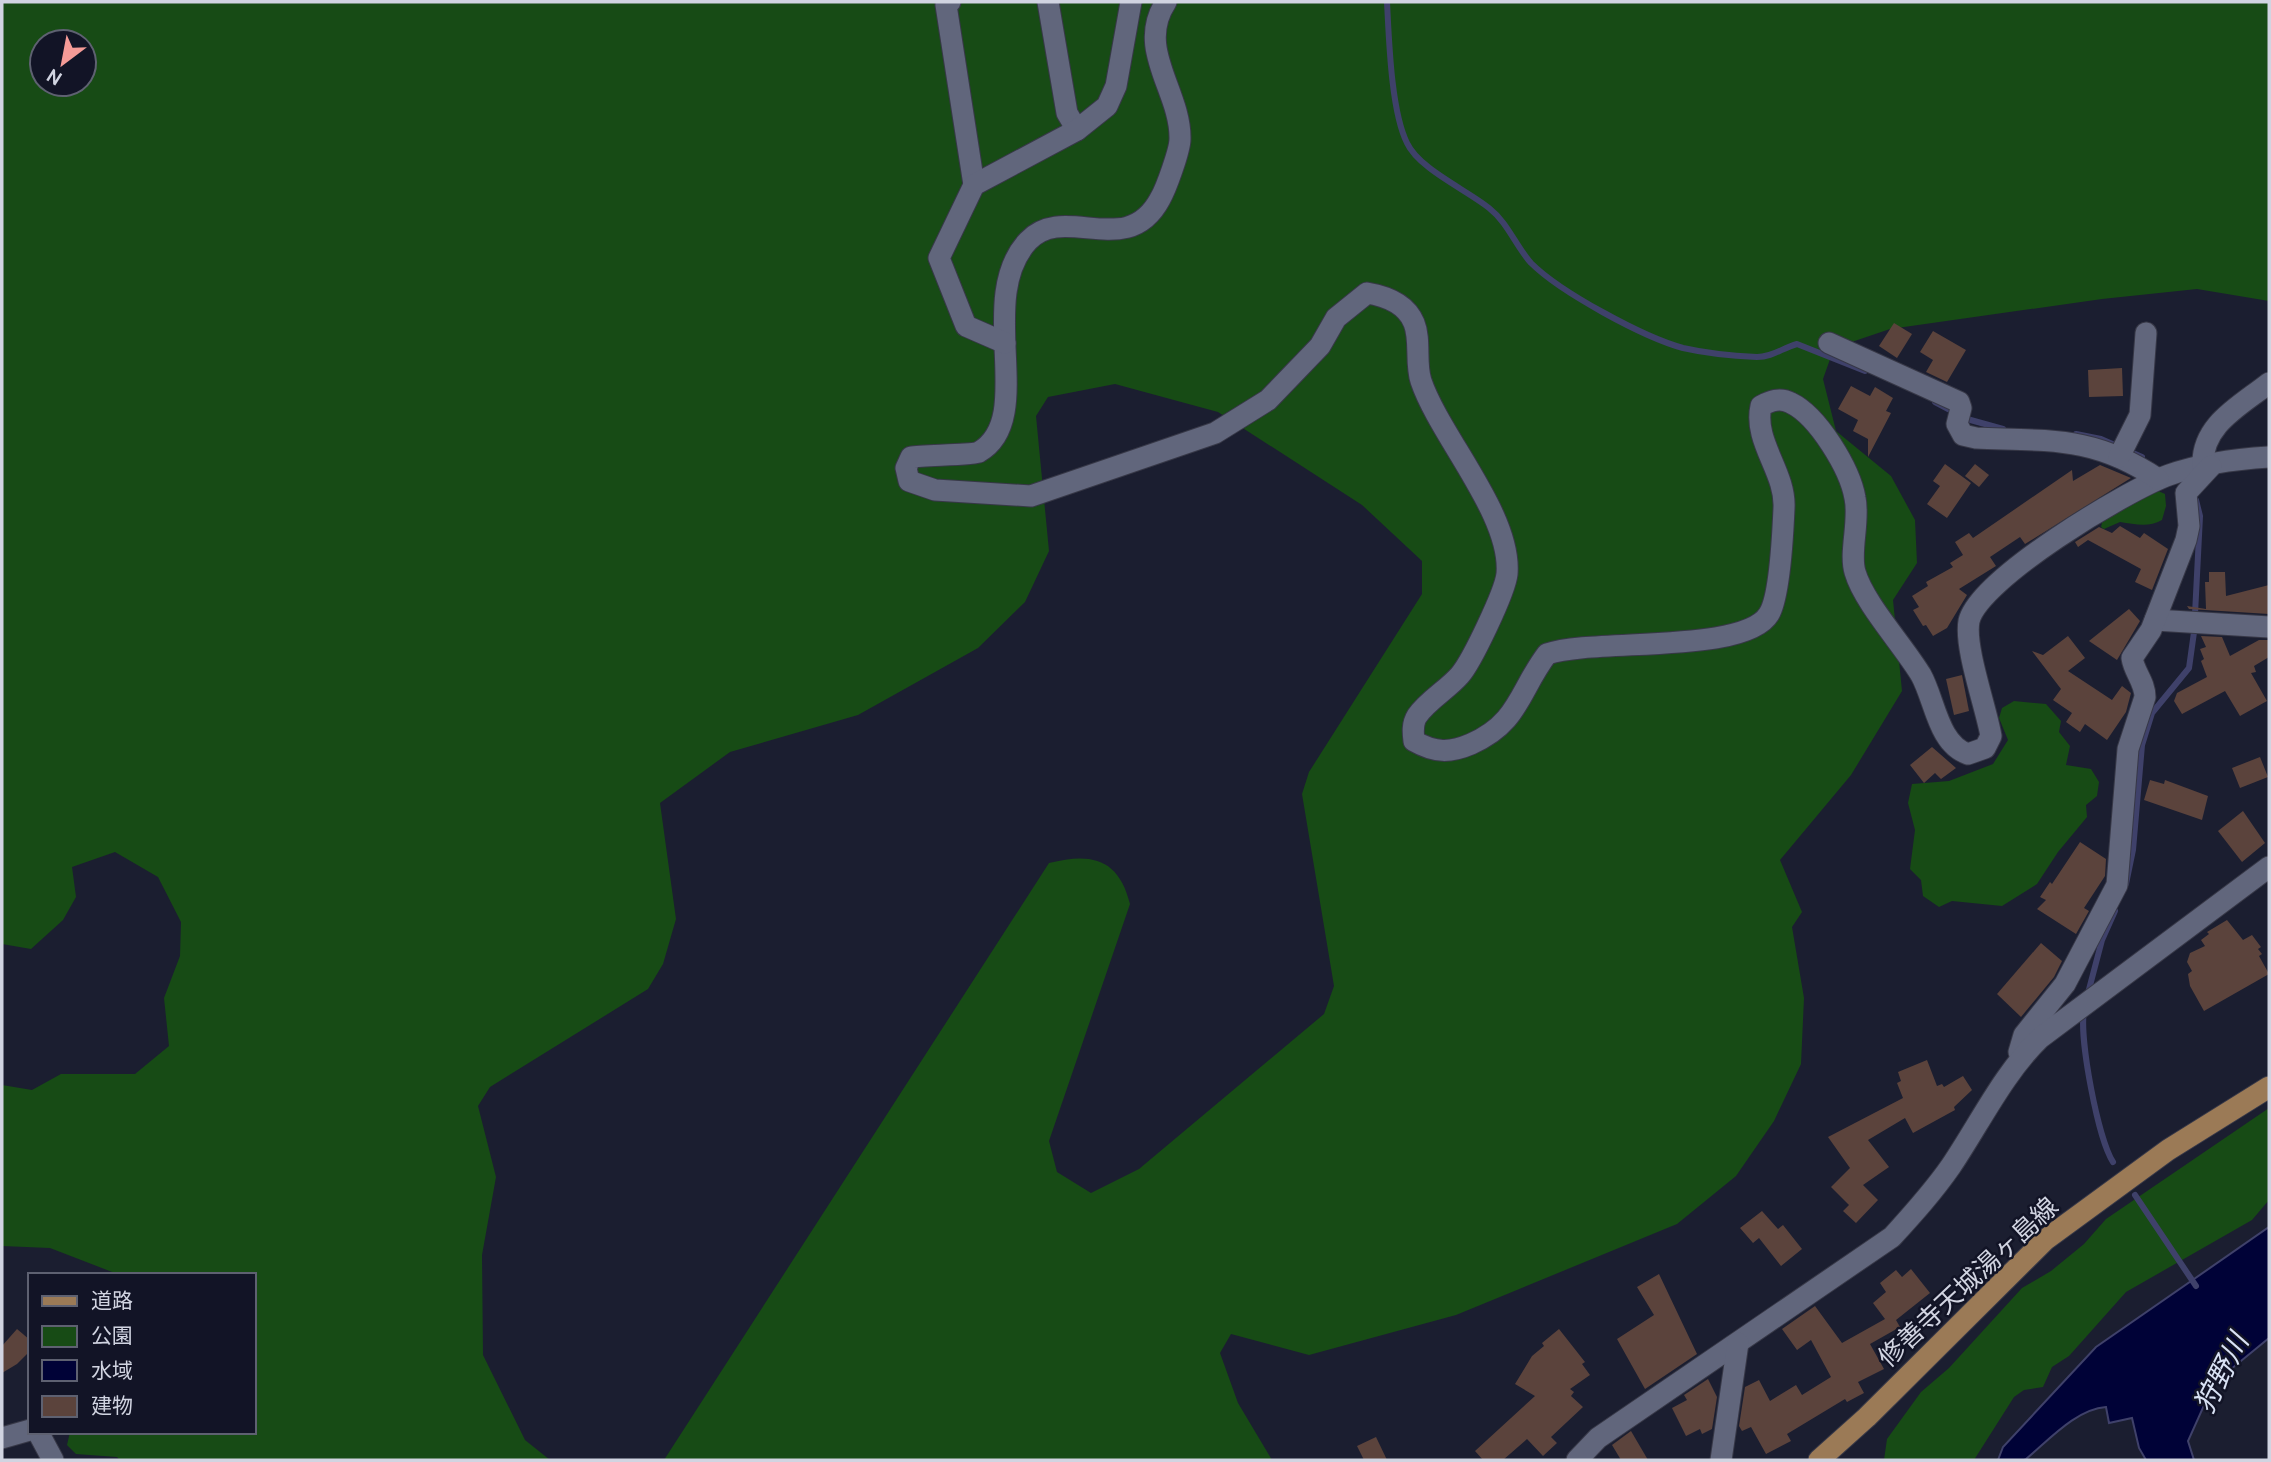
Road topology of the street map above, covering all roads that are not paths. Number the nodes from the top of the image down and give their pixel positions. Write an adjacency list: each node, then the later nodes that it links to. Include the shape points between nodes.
1 (950, 2): 6 (street, via 946,5)
2 (1048, 2): 5 (street, via 1067,113)
3 (1130, 2): 5 (street, via 1116,86 1107,106)
4 (1166, 2): 8 (street, via 1154,47 1180,140 1160,200 1141,222 1119,231 1065,226 1035,233 1015,255 1006,287)
5 (1077, 130): 6 (street)
6 (974, 186): 8 (street, via 939,258 966,326)
7 (2146, 333): 11 (street, via 2140,415)
8 (1005, 343): 13 (street, via 1006,414 998,436 977,453 911,457 906,468 909,481 935,490 1031,496 1132,463 1215,433 1268,400 1320,346 1336,318 1367,293 1385,296 1403,308 1414,323 1420,379 1490,512 1505,553 1507,576 1461,674 1416,717 1414,741 1436,752 1457,750 1494,734 1510,716 1547,653 1701,639 1761,625 1771,611 1777,585 1784,506 1781,480 1758,418 1761,406 1772,400 1791,402 1828,439 1850,478 1856,499 1855,571 1920,675 1948,740 1968,754 1985,748 1991,736 1970,643 1974,606 2022,563 2126,495)
9 (1829, 343): 11 (street, via 1959,402 1963,435)
10 (2269, 383): 13 (street, via 2211,431)
11 (2122, 451): 13 (street)
12 (2269, 457): 13 (street)
13 (2184, 477): 14 (street, via 2189,526)
14 (2155, 620): 15 (street); 17 (street, via 2132,657 2145,697 2128,749 2117,885 2065,984 2024,1035)
15 (2269, 627)
16 (2269, 867): 17 (street, via 2040,1038)
17 (2016, 1065): 19 (street, via 1951,1166 1892,1237)
18 (2269, 1087): 26 (main road, 修善寺天城湯ヶ島線, via 2168,1150 2045,1240)
19 (1738, 1343): 24 (street, via 1598,1438); 25 (street)
20 (28, 1431): 22 (street)
21 (39, 1434): 23 (street)
22 (2, 1438)
23 (53, 1460)
24 (1577, 1460)
25 (1721, 1460)
26 (1819, 1460)

